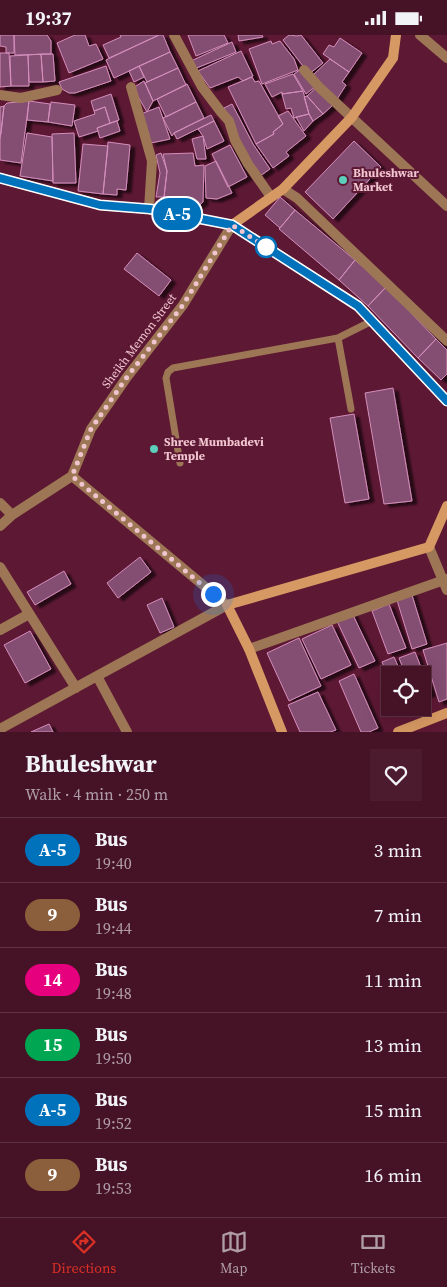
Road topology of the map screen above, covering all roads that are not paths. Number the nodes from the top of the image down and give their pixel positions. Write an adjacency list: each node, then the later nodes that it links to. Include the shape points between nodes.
1 (174, 35): 12 (street, via 202,87 230,121 235,140)
2 (396, 35): 9 (main road, via 393,58)
3 (420, 35): 4 (street)
4 (447, 58)
5 (304, 70): 9 (street)
6 (131, 87): 14 (street, via 152,161)
7 (57, 90): 8 (street, via 21,98)
8 (0, 95)
9 (352, 117): 11 (main road); 13 (street)
10 (0, 178): 14 (main road, via 100,205)
11 (284, 189): 12 (main road); 18 (street)
12 (271, 197): 15 (main road)
13 (447, 206)
14 (150, 209): 15 (main road)
15 (232, 225): 16 (main road, via 358,306); 22 (street, Sheikh Memon Street, via 183,305 91,429)
16 (372, 321): 17 (lane); 19 (main road)
17 (338, 338): 20 (lane); 21 (lane, via 174,368 168,372 166,378)
18 (447, 341)
19 (447, 401)
20 (351, 409)
21 (180, 463)
22 (72, 476): 25 (street); 30 (street)
23 (0, 503): 25 (street)
24 (447, 506): 27 (main road)
25 (12, 515): 26 (street)
26 (0, 526)
27 (429, 547): 29 (street); 30 (main road)
28 (0, 567): 31 (street)
29 (446, 583): 33 (street)
30 (227, 605): 33 (main road); 34 (street)
31 (29, 614): 32 (street); 35 (street)
32 (0, 630)
33 (249, 649): 39 (main road)
34 (97, 676): 35 (street); 38 (street)
35 (76, 688): 37 (street)
36 (447, 713): 40 (main road)
37 (0, 729)
38 (127, 732)
39 (282, 732)
40 (398, 732)

